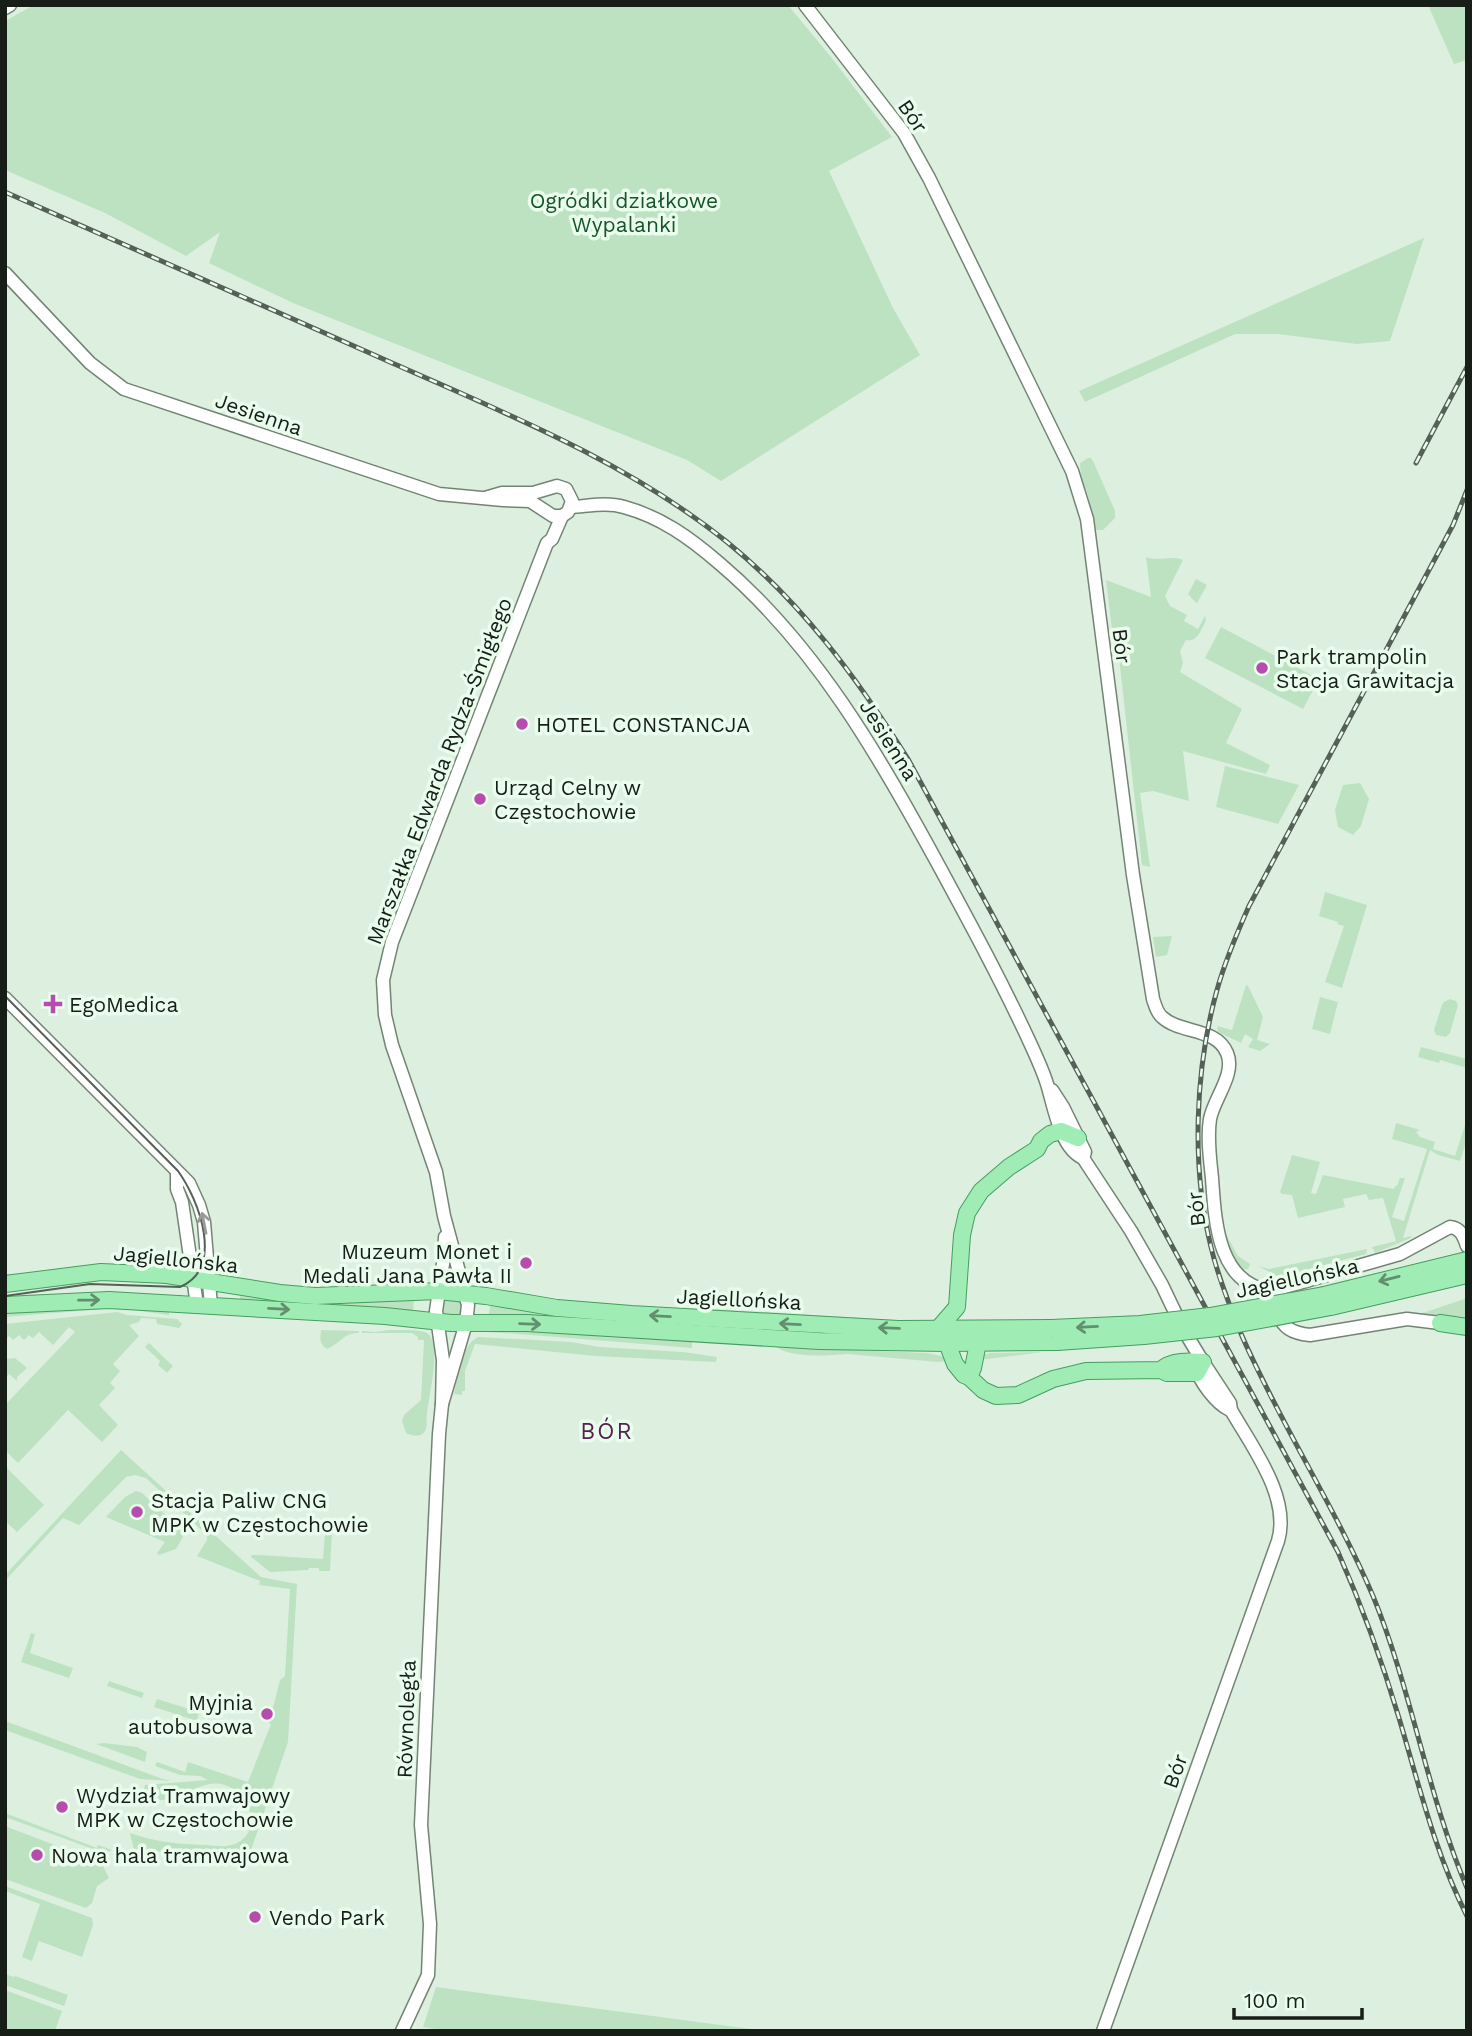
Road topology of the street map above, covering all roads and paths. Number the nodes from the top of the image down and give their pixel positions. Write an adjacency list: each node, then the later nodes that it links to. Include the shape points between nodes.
1 (10, 5): 3 (street)
2 (805, 5): 19 (street, Bór, via 904,133 1072,471 1087,519 1151,994 1165,1020 1216,1039 1228,1055 1229,1066 1212,1111 1209,1135 1219,1237 1231,1266 1246,1282)
3 (5, 8)
4 (5, 272): 6 (street, Jesienna, via 90,363 124,389 439,494)
5 (549, 489): 6 (street); 7 (street, Marszałka Edwarda Rydza-Śmigłego, via 543,496); 7 (street, via 562,487)
6 (485, 498): 7 (street, Jesienna)
7 (559, 508): 9 (street, Jesienna, via 621,506 670,526 744,584 804,652 893,782 1008,995); 11 (street, Marszałka Edwarda Rydza-Śmigłego, via 392,942 383,980 392,1045 436,1172)
8 (5, 998): 10 (street)
9 (1068, 1133): 24 (main road, via 1009,1167 981,1191 967,1213 961,1235); 31 (street, Bór, via 1078,1156 1162,1285)
10 (177, 1172): 15 (street); 16 (street, one-way to 10, via 202,1213 189,1183)
11 (444, 1216): 18 (street, Marszałka Edwarda Rydza-Śmigłego, via 446,1245); 20 (street, Marszałka Edwarda Rydza-Śmigłego)
12 (1467, 1246): 19 (street, via 1462,1233 1450,1227 1400,1254)
13 (1467, 1259): 21 (main road, Jagiellońska, one-way to 21)
14 (1467, 1275): 21 (main road, Jagiellońska)
15 (193, 1279): 16 (main road, Jagiellońska); 17 (main road, Jagiellońska, via 101,1272); 23 (street)
16 (210, 1282): 18 (main road, Jagiellońska, via 315,1296); 23 (street)
17 (5, 1284)
18 (439, 1291): 20 (main road, Jagiellońska); 25 (street, Równoległa)
19 (1271, 1291): 27 (street, via 1281,1323 1306,1335 1407,1318)
20 (465, 1293): 26 (street, Marszałka Edwarda Rydza-Śmigłego); 30 (main road, Jagiellońska, one-way to 20, via 852,1327 592,1312)
21 (1328, 1301): 29 (main road, Jagiellońska, bridge, via 1054,1335)
22 (5, 1305): 23 (main road, Jagiellońska, one-way to 23, via 109,1300)
23 (204, 1305): 25 (main road, Jagiellońska, one-way to 25)
24 (957, 1307): 29 (main road); 30 (main road)
25 (438, 1322): 26 (main road, Jagiellońska); 33 (street, Równoległa)
26 (466, 1323): 30 (main road, Jagiellońska, one-way to 30, via 818,1341); 33 (street, Równoległa)
27 (1440, 1323): 28 (main road)
28 (1467, 1327)
29 (976, 1336): 30 (main road, Jagiellońska); 32 (main road)
30 (942, 1337): 32 (main road, via 956,1364)
31 (1197, 1366): 32 (main road, via 1076,1372 1012,1396 996,1396); 35 (street, Bór, via 1230,1403 1276,1492 1280,1535)
32 (969, 1377)
33 (442, 1404): 34 (street, Równoległa, via 421,1825 430,1924 428,1975)
34 (401, 2031)
35 (1103, 2031)

